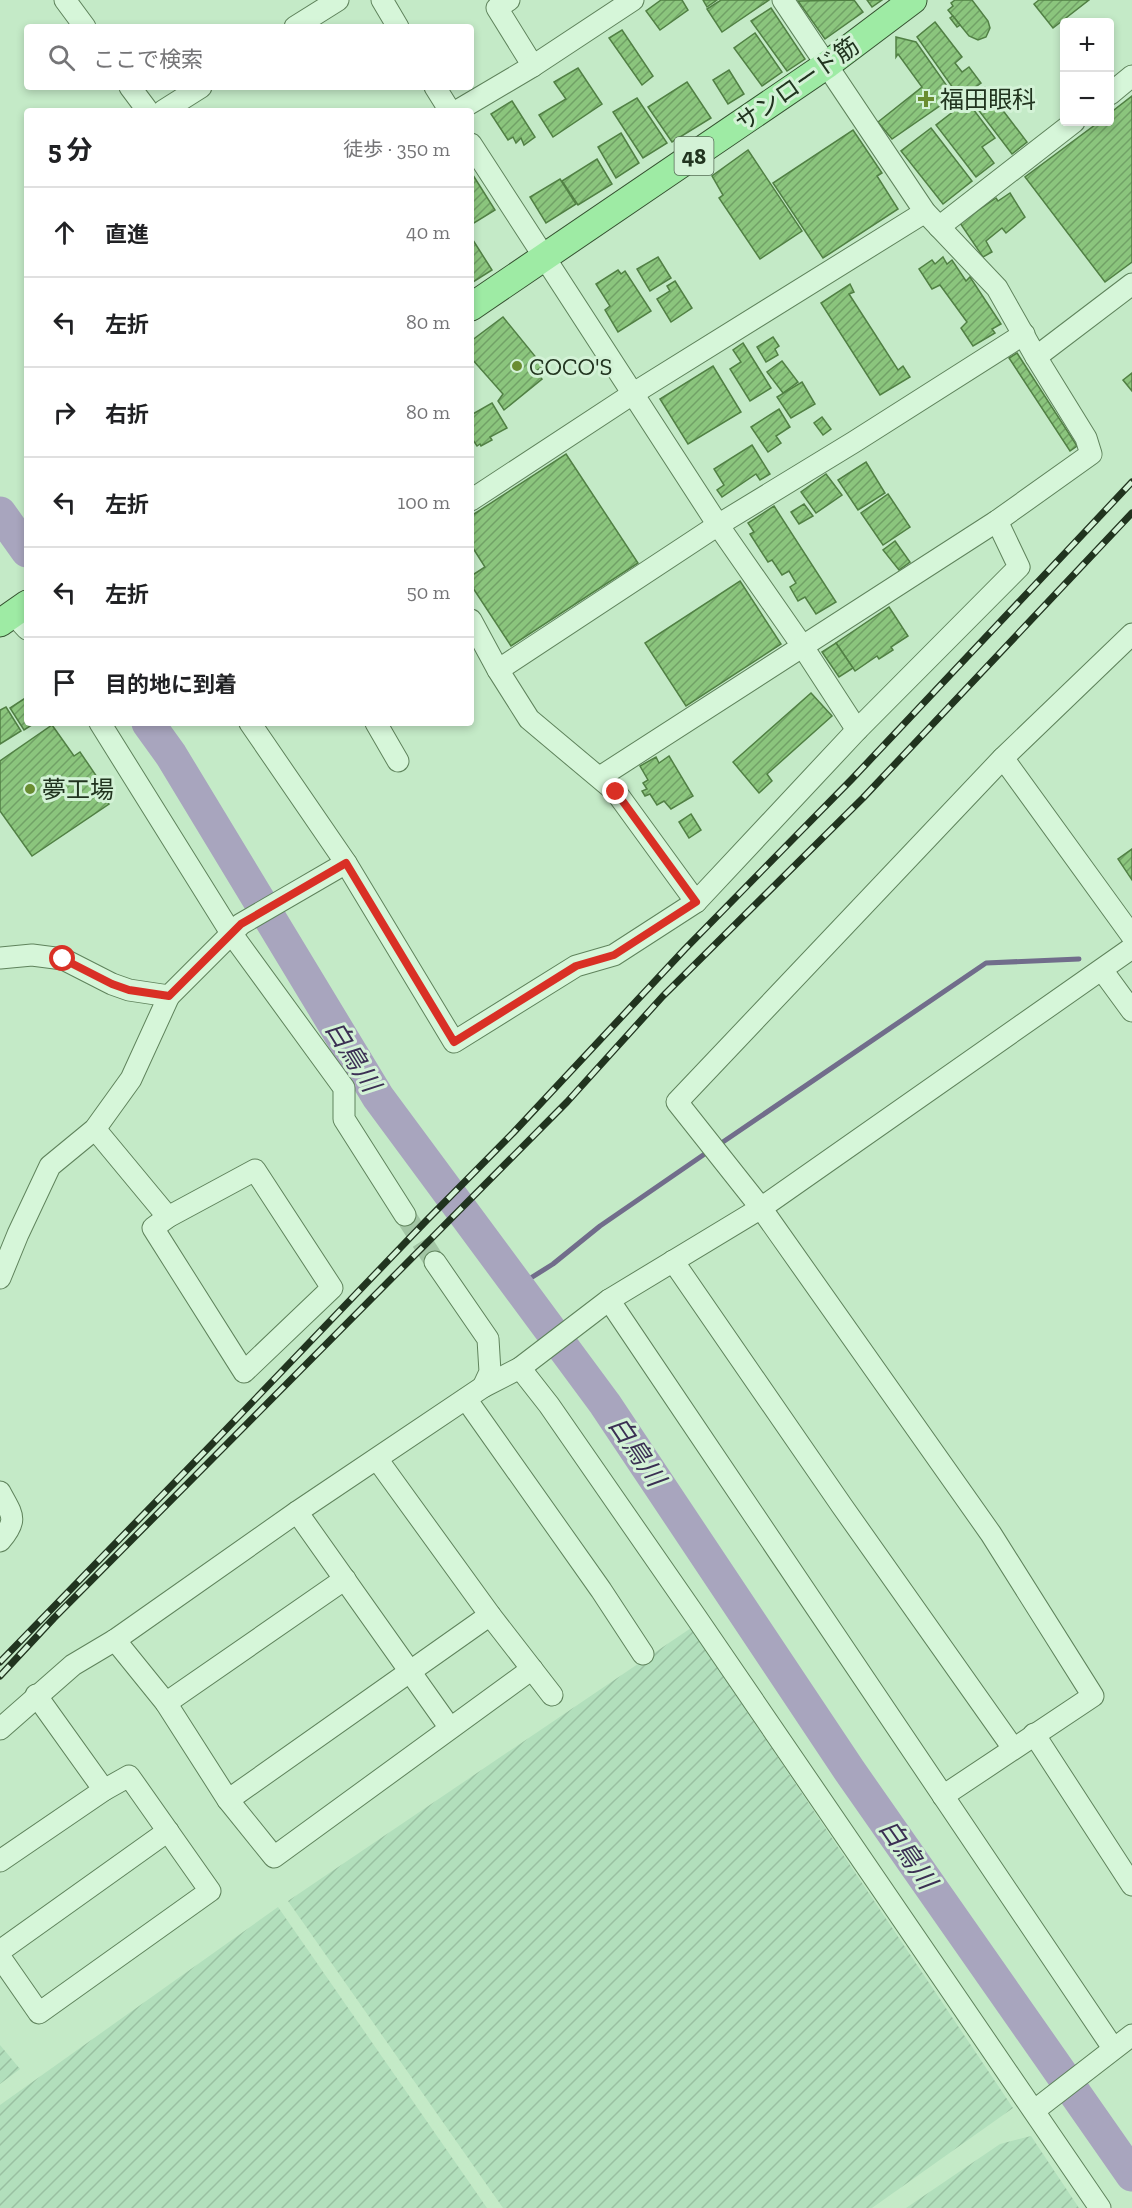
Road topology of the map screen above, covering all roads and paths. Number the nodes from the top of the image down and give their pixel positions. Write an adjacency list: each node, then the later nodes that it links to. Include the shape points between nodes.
1 (65, 0): 8 (street)
2 (338, 0): 9 (street)
3 (382, 0): 10 (street)
4 (509, 0): 12 (street, via 497,8)
5 (633, 0): 12 (street)
6 (783, 0): 11 (street)
7 (913, 0): 11 (main road, サンロード筋 / 48)
8 (83, 24)
9 (300, 24)
10 (396, 24)
11 (828, 64): 24 (street); 25 (main road, サンロード筋 / 48)
12 (533, 66): 21 (street)
13 (1132, 76): 17 (street)
14 (132, 90): 18 (street)
15 (196, 90): 19 (street)
16 (437, 90): 20 (street)
17 (1114, 91)
18 (146, 108)
19 (168, 108)
20 (448, 108)
21 (462, 108)
22 (1068, 126): 24 (street)
23 (474, 149): 25 (street)
24 (932, 219): 28 (street, via 997,288); 30 (street)
25 (546, 257): 27 (main road, サンロード筋 / 48); 30 (street)
26 (1132, 284): 29 (street)
27 (474, 305)
28 (1024, 334): 29 (street); 33 (street)
29 (1036, 357): 32 (street, via 1092,454)
30 (634, 393): 31 (street); 33 (street)
31 (474, 498)
32 (997, 521): 36 (street); 41 (street, via 1018,567)
33 (718, 525): 36 (street); 37 (street)
34 (474, 626): 37 (street)
35 (1132, 634): 42 (street)
36 (803, 647): 41 (street); 44 (street)
37 (498, 670): 44 (street, via 529,719)
38 (102, 726): 47 (street)
39 (252, 726): 45 (street)
40 (378, 726): 43 (street)
41 (858, 730): 46 (street)
42 (1003, 758): 48 (street); 55 (street, via 677,1102)
43 (398, 761)
44 (600, 777): 46 (street, via 616,792)
45 (346, 863): 46 (street, via 454,1042 576,966 614,955); 47 (street)
46 (696, 902)
47 (236, 928): 52 (street); 56 (street, via 344,1088 344,1119)
48 (1132, 936)
49 (1132, 948): 51 (street)
50 (0, 958): 52 (street, via 32,955 63,959 129,990)
51 (1102, 970): 53 (street); 55 (street)
52 (169, 996): 54 (street, via 131,1079)
53 (1132, 1011)
54 (95, 1129): 57 (street); 60 (street, via 51,1166)
55 (761, 1208): 58 (street); 79 (street, via 990,1534 1093,1696)
56 (405, 1215)
57 (168, 1217): 57 (street, via 255,1170 332,1288 244,1372 153,1228)
58 (673, 1261): 61 (street); 80 (street)
59 (435, 1262): 63 (street, via 488,1339 490,1372)
60 (0, 1278)
61 (609, 1300): 62 (street); 82 (street)
62 (520, 1368): 63 (street); 91 (street)
63 (475, 1393): 64 (street); 71 (street)
64 (377, 1459): 66 (street); 69 (street)
65 (0, 1492): 67 (street, via 12,1515 11,1528)
66 (297, 1512): 68 (street); 70 (street)
67 (0, 1541)
68 (345, 1579): 73 (street); 76 (street)
69 (490, 1615): 72 (street); 73 (street)
70 (115, 1640): 74 (street, via 73,1665); 76 (street)
71 (643, 1654)
72 (532, 1669): 75 (street); 77 (street)
73 (410, 1671): 77 (street); 83 (street)
74 (36, 1695): 78 (street); 81 (street)
75 (552, 1695)
76 (166, 1702): 83 (street)
77 (450, 1728): 83 (street, via 274,1857)
78 (0, 1729)
79 (1034, 1734): 80 (street); 86 (street)
80 (1013, 1748): 82 (street)
81 (104, 1790): 84 (street, via 129,1776); 85 (street)
82 (943, 1796): 90 (street)
83 (228, 1800)
84 (168, 1831): 87 (street); 88 (street, via 210,1892 39,2013)
85 (0, 1861)
86 (1132, 1885)
87 (0, 1951)
88 (0, 1957)
89 (1132, 2035): 90 (street)
90 (1113, 2048): 91 (street)
91 (1035, 2110): 92 (street)
92 (1100, 2208)

